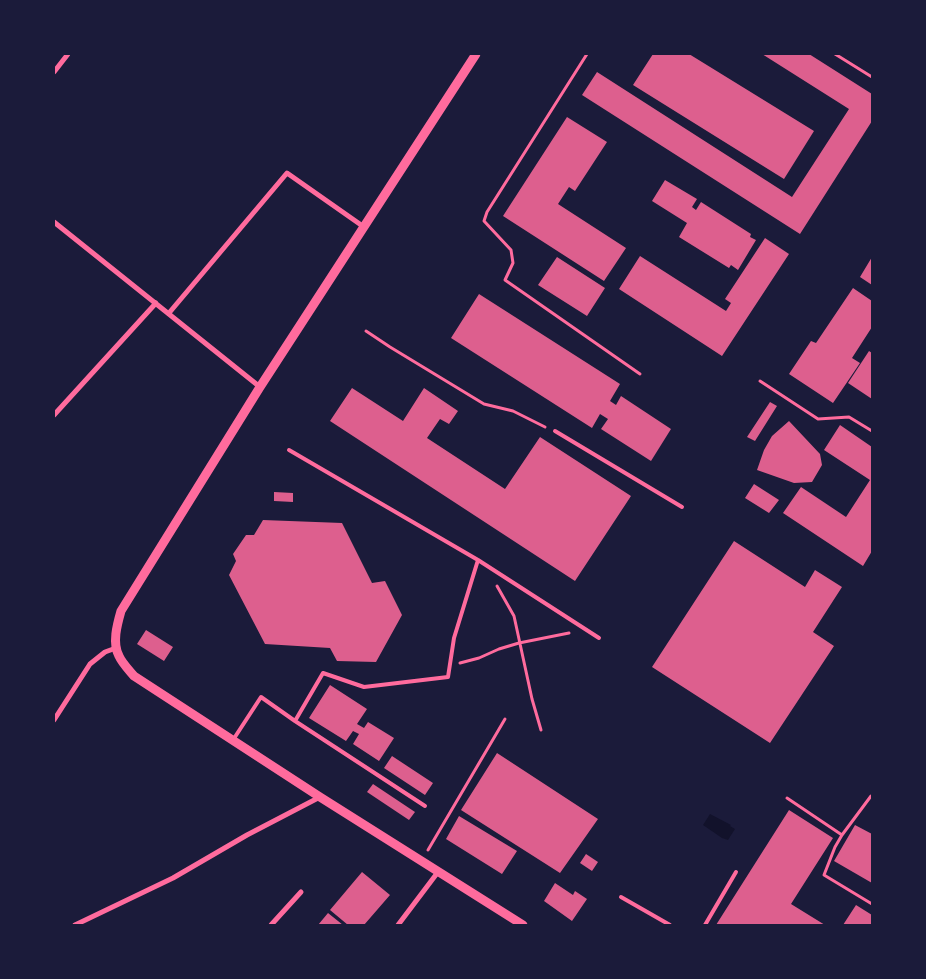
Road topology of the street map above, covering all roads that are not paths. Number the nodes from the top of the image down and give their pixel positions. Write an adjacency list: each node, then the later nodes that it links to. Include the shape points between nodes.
1 (68, 54): 3 (street)
2 (476, 54): 5 (street)
3 (54, 72)
4 (54, 222): 6 (street)
5 (364, 227): 7 (street, via 287,173); 8 (street)
6 (156, 303): 7 (street); 9 (street)
7 (168, 313): 8 (street)
8 (260, 387): 15 (street, via 121,611)
9 (54, 415)
10 (555, 431): 12 (lane)
11 (289, 450): 13 (lane)
12 (682, 507)
13 (478, 560): 14 (lane); 17 (lane, via 454,638 448,676 364,687 323,673)
14 (599, 638)
15 (116, 648): 16 (street, via 90,664); 18 (street, via 134,676)
16 (54, 720)
17 (295, 721): 18 (lane, via 261,697); 20 (lane)
18 (233, 740): 19 (street)
19 (320, 797): 21 (street); 25 (street, via 173,878)
20 (425, 806)
21 (438, 872): 27 (street); 28 (street)
22 (736, 872): 30 (lane)
23 (302, 892): 26 (street)
24 (621, 897): 29 (lane)
25 (75, 925)
26 (270, 925)
27 (398, 925)
28 (523, 925)
29 (670, 925)
30 (705, 925)

